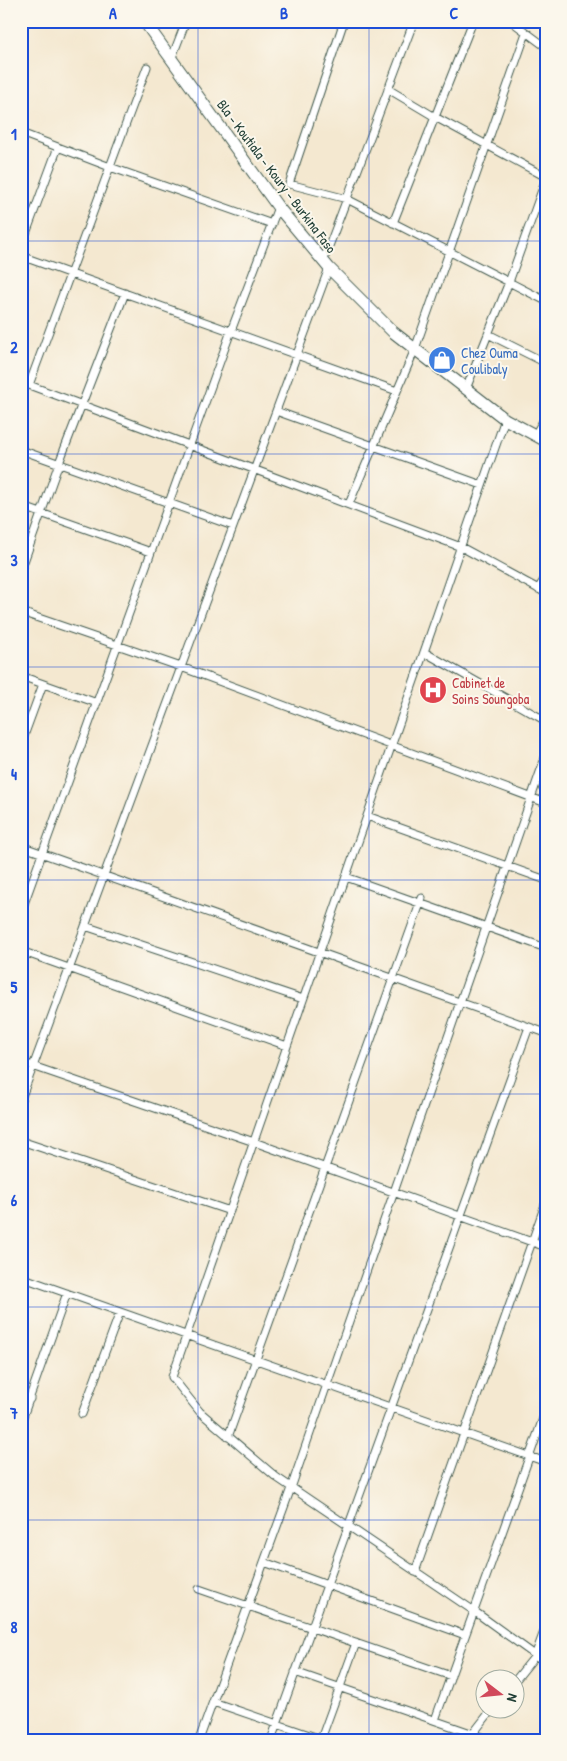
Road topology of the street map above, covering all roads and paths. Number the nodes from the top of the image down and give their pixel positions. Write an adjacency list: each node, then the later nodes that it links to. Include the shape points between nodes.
1 (144, 21): 9 (main road, Bla - Koutiala - Koury - Burkina Faso)
2 (186, 21): 9 (street)
3 (344, 21): 18 (street, via 289,184)
4 (414, 21): 11 (street)
5 (473, 21): 12 (street)
6 (511, 21): 7 (street)
7 (526, 33): 8 (street); 14 (street)
8 (546, 48)
9 (171, 60): 19 (main road, Bla - Koutiala - Koury - Burkina Faso)
10 (148, 67): 16 (street)
11 (388, 89): 12 (street); 18 (street)
12 (435, 117): 14 (street); 20 (street)
13 (21, 132): 15 (street)
14 (487, 145): 17 (street); 23 (street)
15 (58, 147): 16 (street); 22 (street)
16 (110, 167): 21 (street); 26 (street)
17 (546, 178): 27 (street)
18 (347, 199): 20 (street); 25 (street)
19 (278, 207): 21 (street); 25 (main road, Bla - Koutiala - Koury - Burkina Faso)
20 (393, 223): 23 (street)
21 (272, 224): 30 (street)
22 (21, 247)
23 (449, 251): 27 (street); 32 (street)
24 (21, 256): 26 (street)
25 (326, 265): 32 (main road, Bla - Koutiala - Koury - Burkina Faso, via 393,332); 33 (street)
26 (70, 274): 28 (street); 36 (street)
27 (509, 282): 29 (street); 31 (street)
28 (125, 293): 30 (street); 39 (street)
29 (546, 301)
30 (231, 331): 33 (street); 45 (street)
31 (488, 334): 34 (street); 37 (street)
32 (415, 349): 37 (main road, Bla - Koutiala - Koury - Burkina Faso); 38 (street)
33 (297, 355): 38 (street); 40 (street)
34 (546, 363)
35 (21, 382): 36 (street)
36 (29, 385): 39 (street)
37 (466, 389): 42 (main road, Bla - Koutiala - Koury - Burkina Faso)
38 (397, 391): 46 (street)
39 (82, 404): 45 (street); 48 (street)
40 (276, 411): 46 (street); 49 (street)
41 (546, 416): 43 (street)
42 (505, 419): 43 (main road, Bla - Koutiala - Koury - Burkina Faso); 50 (street)
43 (534, 435): 44 (main road, Bla - Koutiala - Koury - Burkina Faso)
44 (546, 441)
45 (190, 445): 49 (street); 51 (street)
46 (374, 446): 50 (street); 52 (street)
47 (21, 450): 48 (street)
48 (59, 463): 51 (street); 54 (street)
49 (254, 469): 52 (street); 55 (street)
50 (482, 485): 56 (street)
51 (169, 503): 55 (street); 57 (street)
52 (349, 504): 56 (street)
53 (21, 506): 54 (street)
54 (41, 513): 57 (street); 58 (street)
55 (233, 526): 65 (street)
56 (461, 546): 60 (street); 64 (street)
57 (151, 552): 63 (street)
58 (21, 570)
59 (546, 577): 60 (street)
60 (538, 589): 61 (street)
61 (546, 593)
62 (21, 612): 63 (street)
63 (118, 645): 65 (street); 68 (street)
64 (424, 652): 69 (street); 71 (street)
65 (181, 666): 71 (street); 79 (street)
66 (21, 676): 67 (street)
67 (44, 684): 68 (street); 70 (street)
68 (97, 703): 77 (street)
69 (546, 721)
70 (21, 744)
71 (392, 745): 73 (street); 75 (street)
72 (546, 755): 73 (street)
73 (531, 797): 74 (street); 78 (street)
74 (546, 803)
75 (367, 816): 78 (street); 80 (street)
76 (21, 846): 77 (street)
77 (42, 853): 79 (street); 83 (street)
78 (508, 866): 81 (street); 85 (street)
79 (104, 875): 84 (street); 88 (street)
80 (346, 877): 82 (street); 88 (street)
81 (546, 880)
82 (422, 901): 85 (street); 90 (street)
83 (21, 912)
84 (85, 926): 89 (street); 91 (street)
85 (486, 927): 86 (street); 92 (street)
86 (546, 948)
87 (21, 951): 89 (street)
88 (320, 952): 90 (street); 91 (street)
89 (69, 969): 95 (street); 97 (street)
90 (393, 978): 92 (street); 101 (street)
91 (303, 999): 95 (street)
92 (460, 1002): 93 (street); 102 (street)
93 (529, 1027): 94 (street); 105 (street)
94 (546, 1033)
95 (287, 1046): 100 (street)
96 (21, 1062): 97 (street)
97 (34, 1066): 98 (street); 100 (street)
98 (21, 1099)
99 (21, 1141): 104 (street)
100 (254, 1142): 101 (street); 104 (street)
101 (324, 1167): 102 (street); 112 (street)
102 (395, 1192): 105 (street); 113 (street)
103 (546, 1202): 106 (street)
104 (230, 1211): 111 (street)
105 (461, 1215): 106 (street); 116 (street)
106 (532, 1242): 107 (street); 120 (street)
107 (546, 1247)
108 (21, 1276): 109 (street)
109 (67, 1293): 110 (street); 115 (street)
110 (120, 1312): 111 (street); 118 (street)
111 (187, 1336): 112 (street); 121 (street, via 172,1377 200,1412)
112 (255, 1360): 113 (street); 121 (street)
113 (326, 1386): 116 (street); 124 (street)
114 (21, 1395): 115 (street)
115 (30, 1399): 119 (street)
116 (391, 1408): 120 (street); 125 (street)
117 (546, 1410): 122 (street)
118 (82, 1414)
119 (21, 1422)
120 (464, 1434): 122 (street); 127 (street)
121 (228, 1437): 124 (street)
122 (529, 1456): 123 (street); 131 (street)
123 (546, 1462)
124 (291, 1488): 125 (street); 126 (street)
125 (348, 1528): 127 (street); 128 (street)
126 (264, 1562): 128 (street); 130 (street)
127 (415, 1572): 131 (street)
128 (327, 1585): 133 (street); 134 (street)
129 (198, 1589): 130 (street)
130 (248, 1606): 133 (street); 142 (street)
131 (474, 1611): 134 (street); 136 (street)
132 (546, 1626): 136 (street)
133 (311, 1628): 135 (street); 139 (street)
134 (465, 1635): 140 (street)
135 (356, 1643): 140 (street); 141 (street)
136 (535, 1656): 137 (street); 138 (street)
137 (546, 1663)
138 (524, 1670)
139 (295, 1672): 141 (street); 145 (street)
140 (451, 1676): 144 (street)
141 (340, 1688): 144 (street); 147 (street)
142 (212, 1702): 145 (street); 148 (street)
143 (485, 1718): 146 (street)
144 (435, 1720): 146 (street)
145 (277, 1723): 147 (street); 149 (street)
146 (471, 1737): 150 (street)
147 (322, 1739)
148 (199, 1740)
149 (271, 1740)
150 (492, 1740)

